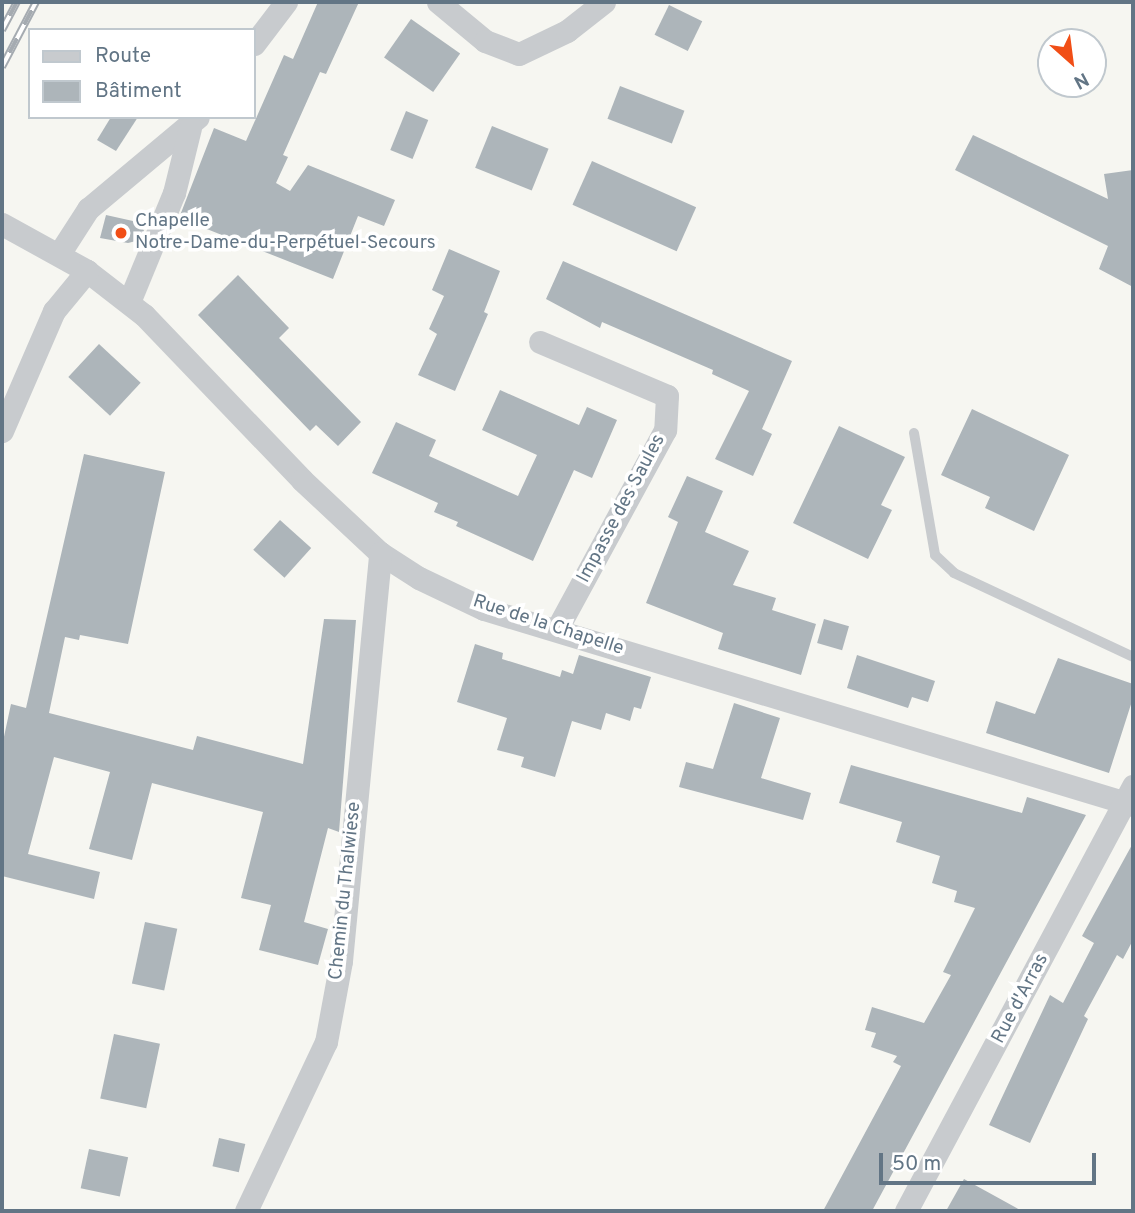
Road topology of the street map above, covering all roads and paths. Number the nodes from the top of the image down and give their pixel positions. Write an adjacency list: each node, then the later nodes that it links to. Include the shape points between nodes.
1 (286, 2): 4 (street)
2 (438, 2): 3 (street, via 485,41 519,54 567,31)
3 (604, 2)
4 (256, 41)
5 (194, 123): 7 (street, via 88,209); 9 (street, via 174,193)
6 (2, 225): 7 (street, Rue de la Chapelle)
7 (59, 254): 8 (street, Rue de la Chapelle)
8 (87, 271): 9 (street, Rue de la Chapelle); 11 (street, via 54,311)
9 (129, 302): 13 (street, Rue de la Chapelle)
10 (540, 342): 14 (street, Impasse des Saules, via 667,396 665,430)
11 (2, 431)
12 (914, 433): 15 (lane, via 935,555 954,573)
13 (380, 553): 14 (street, Rue de la Chapelle, via 419,579 484,609); 17 (street, Chemin du Thalwiese, via 341,961 326,1042)
14 (557, 629): 16 (street, Rue de la Chapelle)
15 (1133, 657)
16 (1131, 798): 18 (street, Rue d'Arras)
17 (246, 1211)
18 (906, 1211)

